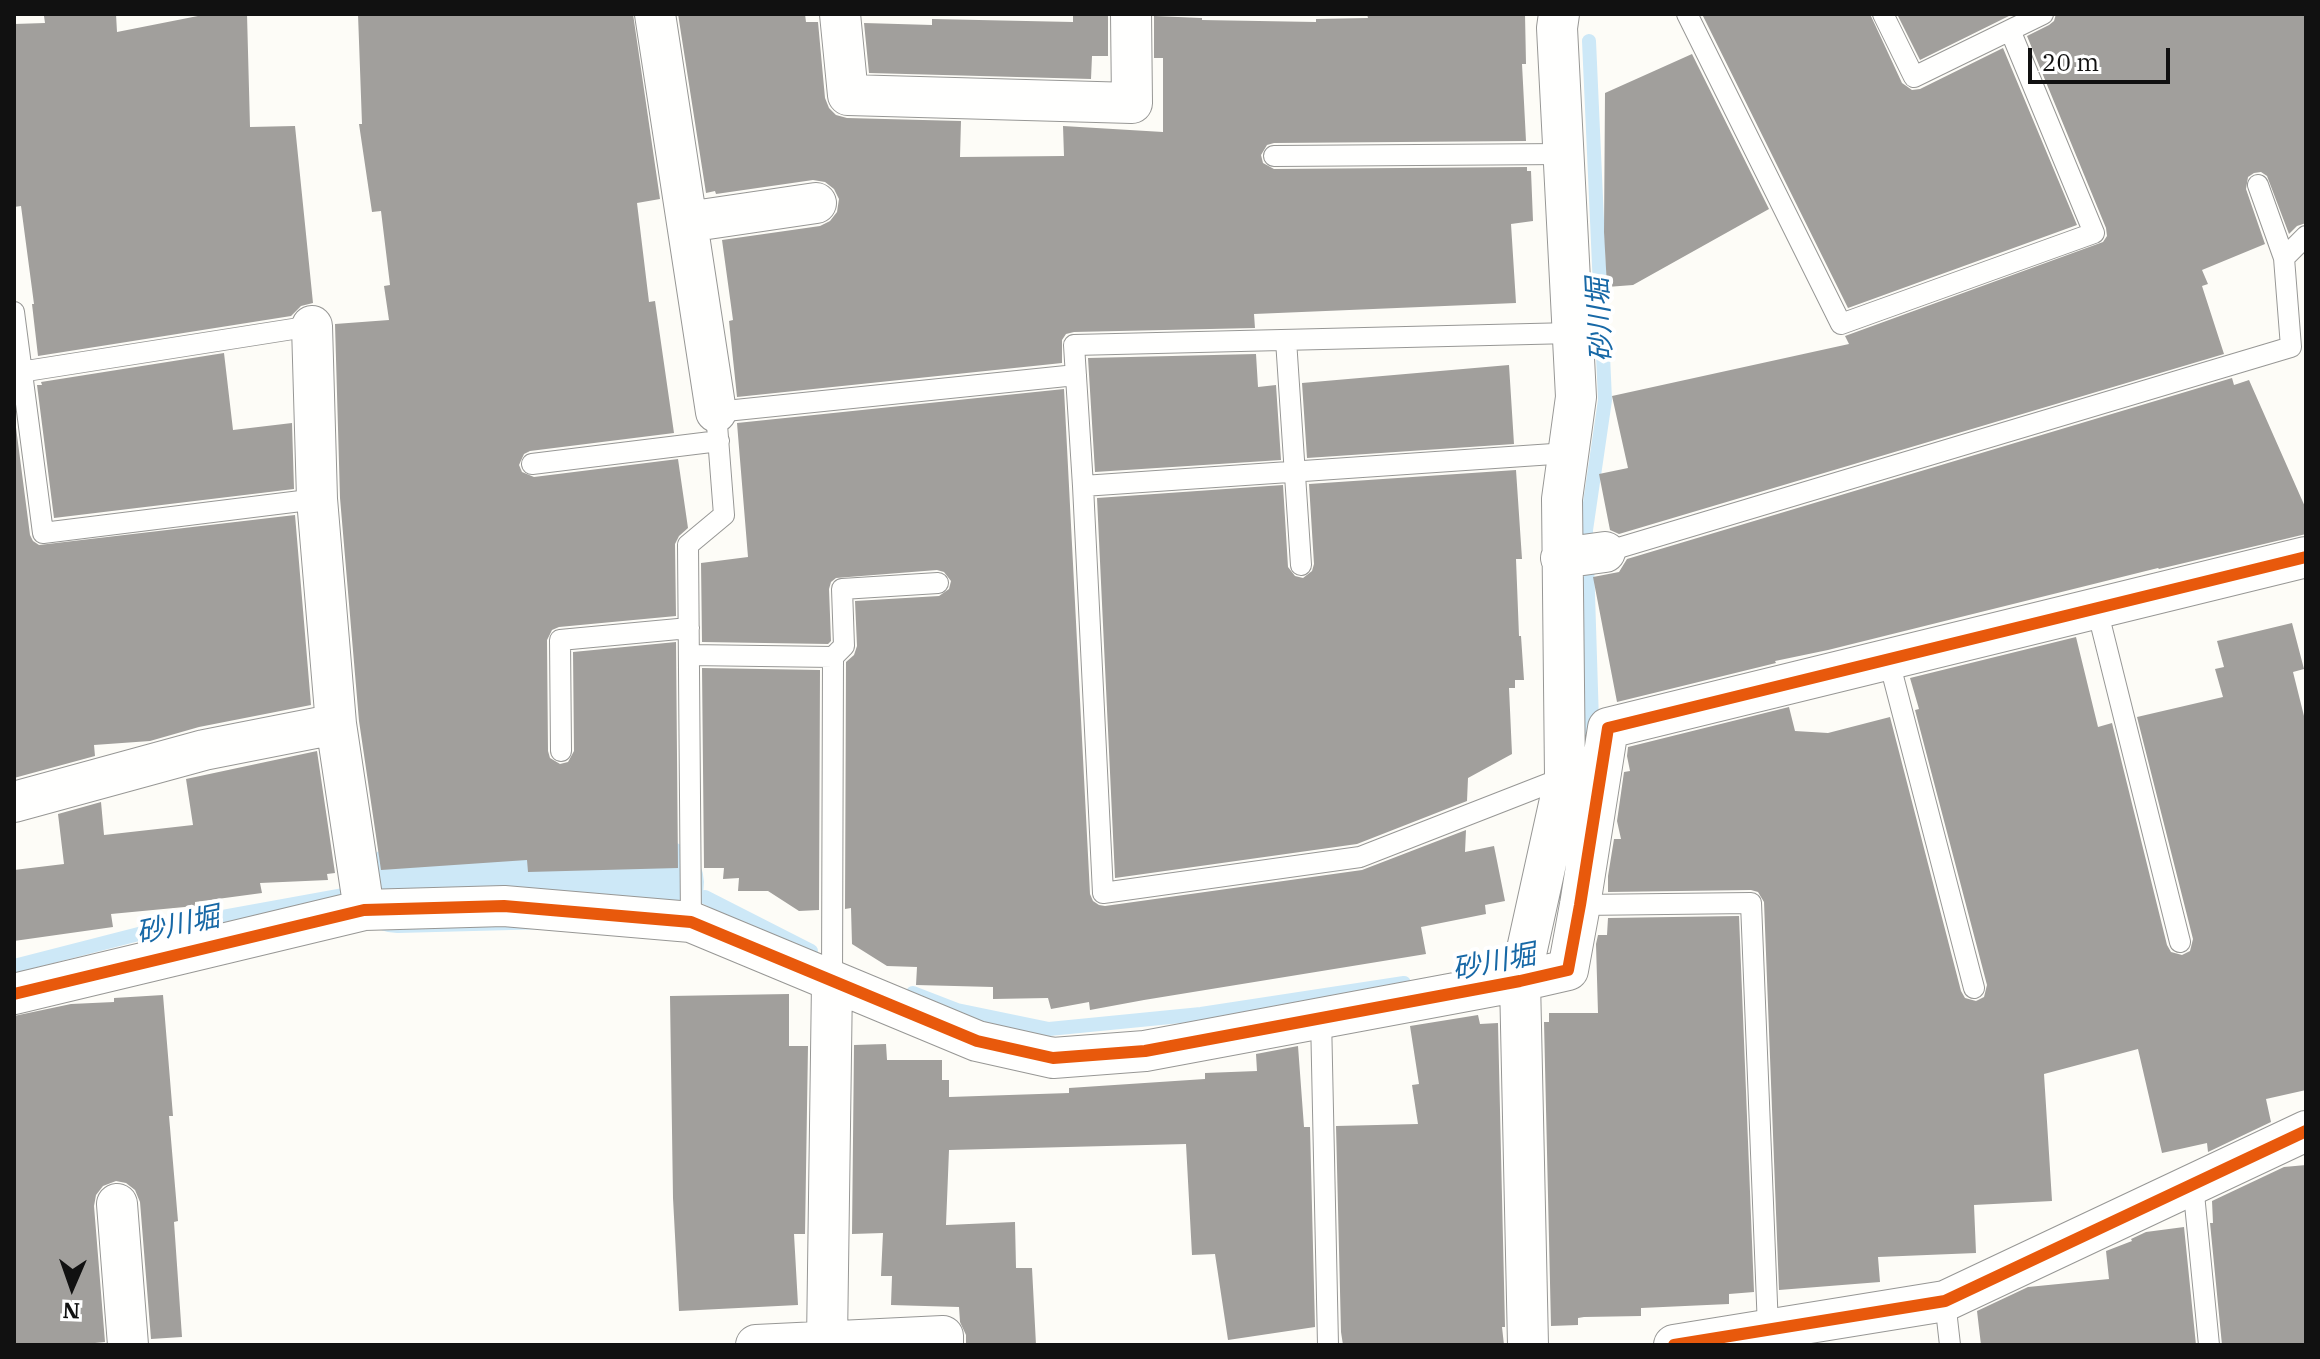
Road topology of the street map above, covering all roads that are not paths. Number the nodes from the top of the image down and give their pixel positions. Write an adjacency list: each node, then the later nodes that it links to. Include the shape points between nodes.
1 (655, 14): 13 (street)
2 (840, 14): 3 (street, via 848,95 1132,103)
3 (1131, 14)
4 (1559, 14): 9 (street)
5 (1687, 14): 8 (lane, via 1841,324 2094,233)
6 (1883, 14): 8 (lane, via 1914,77)
7 (2043, 14): 8 (lane)
8 (2010, 30)
9 (1563, 154): 10 (lane); 18 (street)
10 (1274, 156)
11 (2258, 185): 15 (lane)
12 (816, 203): 13 (street)
13 (687, 222): 22 (street)
14 (2306, 236): 15 (lane)
15 (2284, 258): 28 (lane, via 2291,347)
16 (14, 312): 20 (lane)
17 (312, 326): 20 (lane); 27 (street)
18 (1572, 333): 19 (lane); 23 (street, via 1576,397)
19 (1286, 340): 21 (lane, via 1074,345); 25 (lane)
20 (20, 372): 27 (lane, via 43,533)
21 (1076, 375): 22 (lane); 26 (lane)
22 (718, 426): 24 (lane); 33 (lane, via 724,515 688,545)
23 (1568, 453): 25 (lane); 28 (street, via 1562,499)
24 (532, 464)
25 (1294, 472): 26 (lane); 30 (lane)
26 (1083, 486): 39 (lane, via 1103,893 1360,857)
27 (317, 499): 37 (street)
28 (1581, 555): 39 (street)
29 (2305, 560): 32 (street)
30 (1301, 565)
31 (938, 583): 35 (lane, via 842,589 844,646)
32 (2097, 609): 36 (street); 44 (lane)
33 (689, 628): 34 (lane); 38 (lane, via 560,640)
34 (689, 655): 35 (lane); 43 (lane)
35 (833, 657): 46 (lane)
36 (1889, 661): 41 (street, via 1608,728); 47 (lane)
37 (336, 724): 40 (street, via 204,750); 42 (street)
38 (561, 751)
39 (1565, 777): 45 (street)
40 (14, 802)
41 (1580, 905): 45 (street, via 1568,970); 54 (lane, via 1751,903)
42 (364, 910): 43 (street, via 504,906); 48 (street)
43 (691, 922): 46 (street)
44 (2180, 942)
45 (1525, 963): 49 (street); 60 (street)
46 (832, 982): 49 (street, via 977,1041 1053,1058 1145,1051); 55 (street)
47 (1974, 988)
48 (14, 994)
49 (1321, 1017): 59 (lane)
50 (2306, 1131): 51 (street)
51 (2193, 1184): 53 (street); 63 (lane)
52 (117, 1204): 56 (street)
53 (1945, 1301): 54 (street); 62 (lane)
54 (1768, 1328): 61 (street)
55 (827, 1341): 57 (street); 58 (street, via 943,1336)
56 (128, 1345)
57 (756, 1345)
58 (943, 1345)
59 (1328, 1345)
60 (1528, 1345)
61 (1674, 1345)
62 (1950, 1345)
63 (2209, 1345)

